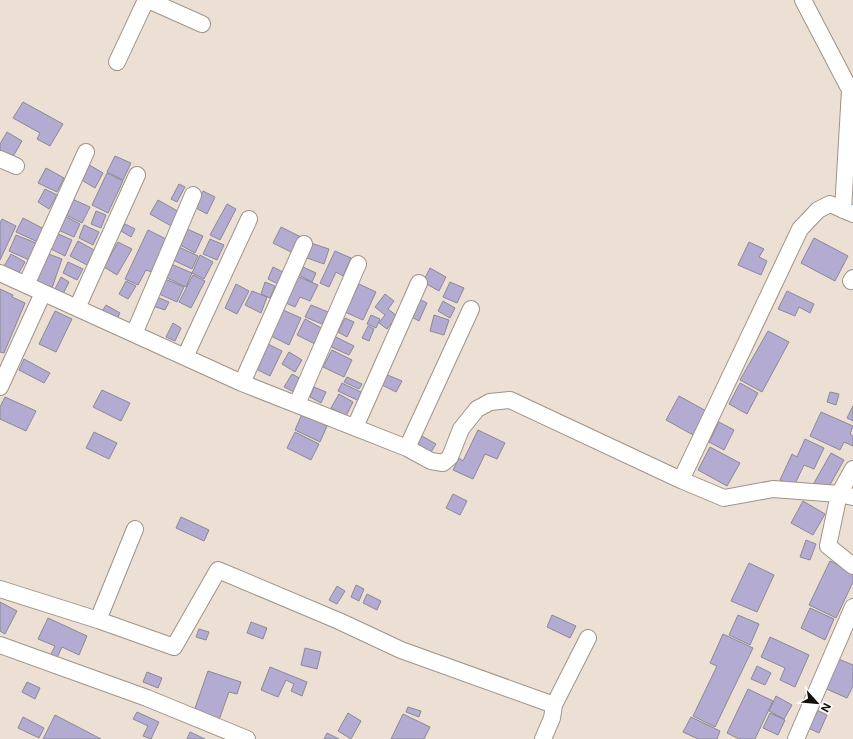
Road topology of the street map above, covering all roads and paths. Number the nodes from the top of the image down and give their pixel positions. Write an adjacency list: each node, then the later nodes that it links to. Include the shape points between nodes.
1 (147, 0): 3 (street); 4 (street)
2 (803, 0): 10 (street, via 850,90)
3 (202, 24)
4 (117, 62)
5 (86, 152): 16 (street)
6 (0, 159): 7 (street)
7 (16, 166)
8 (137, 175): 18 (street)
9 (193, 195): 20 (street)
10 (848, 212): 28 (street, via 830,204 818,210 800,229)
11 (250, 219): 21 (street)
12 (304, 244): 22 (street)
13 (358, 264): 24 (street)
14 (0, 272): 16 (street)
15 (419, 283): 25 (street)
16 (26, 285): 17 (street)
17 (43, 293): 18 (street); 23 (street)
18 (77, 308): 20 (street)
19 (471, 309): 26 (street)
20 (134, 334): 21 (street)
21 (185, 357): 22 (street)
22 (242, 383): 24 (street)
23 (0, 387)
24 (297, 404): 25 (street)
25 (355, 427): 26 (street)
26 (407, 448): 28 (street, via 431,461 443,463 450,457 461,429 477,408 490,402 510,400)
27 (853, 469): 29 (street)
28 (681, 480): 29 (street, via 724,498 773,489)
29 (846, 495): 31 (street, via 828,546)
30 (135, 529): 34 (street)
31 (853, 566)
32 (0, 589): 34 (street)
33 (853, 607): 40 (street)
34 (98, 620): 37 (street, via 174,647 218,570 401,650)
35 (588, 638): 37 (street)
36 (0, 645): 38 (street, via 147,698)
37 (554, 705): 39 (street, via 552,718)
38 (247, 739)
39 (543, 739)
40 (796, 739)

